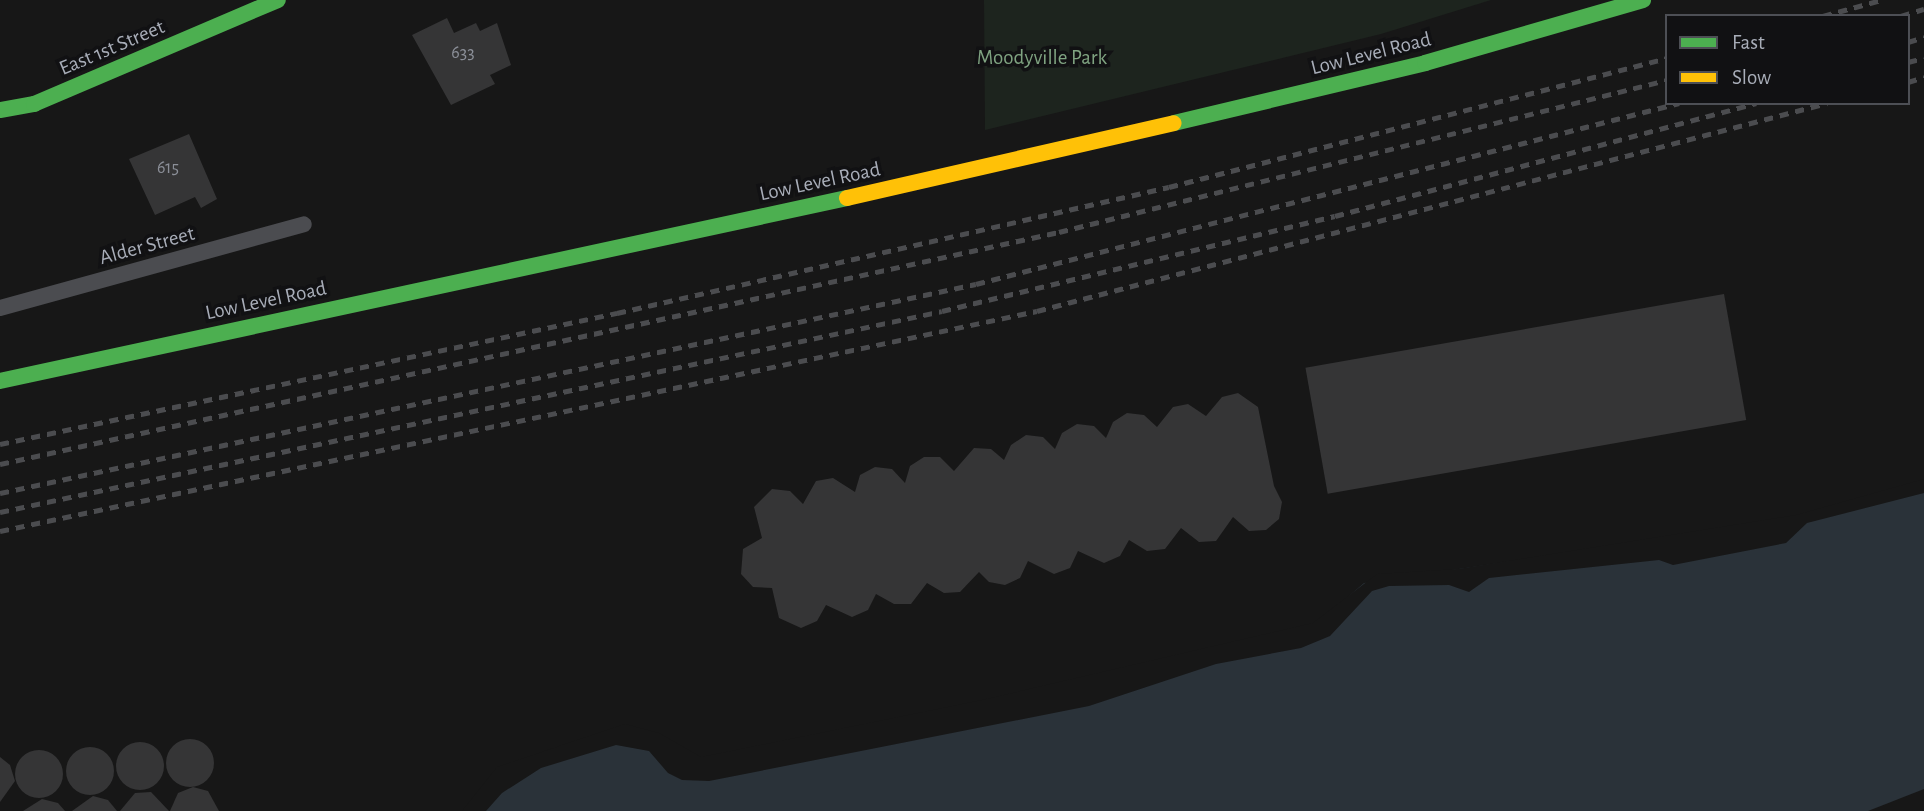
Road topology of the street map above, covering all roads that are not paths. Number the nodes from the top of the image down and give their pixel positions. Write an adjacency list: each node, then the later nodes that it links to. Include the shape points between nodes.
1 (278, 0): 3 (main road, East 1st Street, via 34,104)
2 (1643, 0): 6 (main road, Low Level Road, via 1425,63 993,166)
3 (0, 110)
4 (304, 225): 5 (lane, Alder Street)
5 (0, 308)
6 (0, 381)

